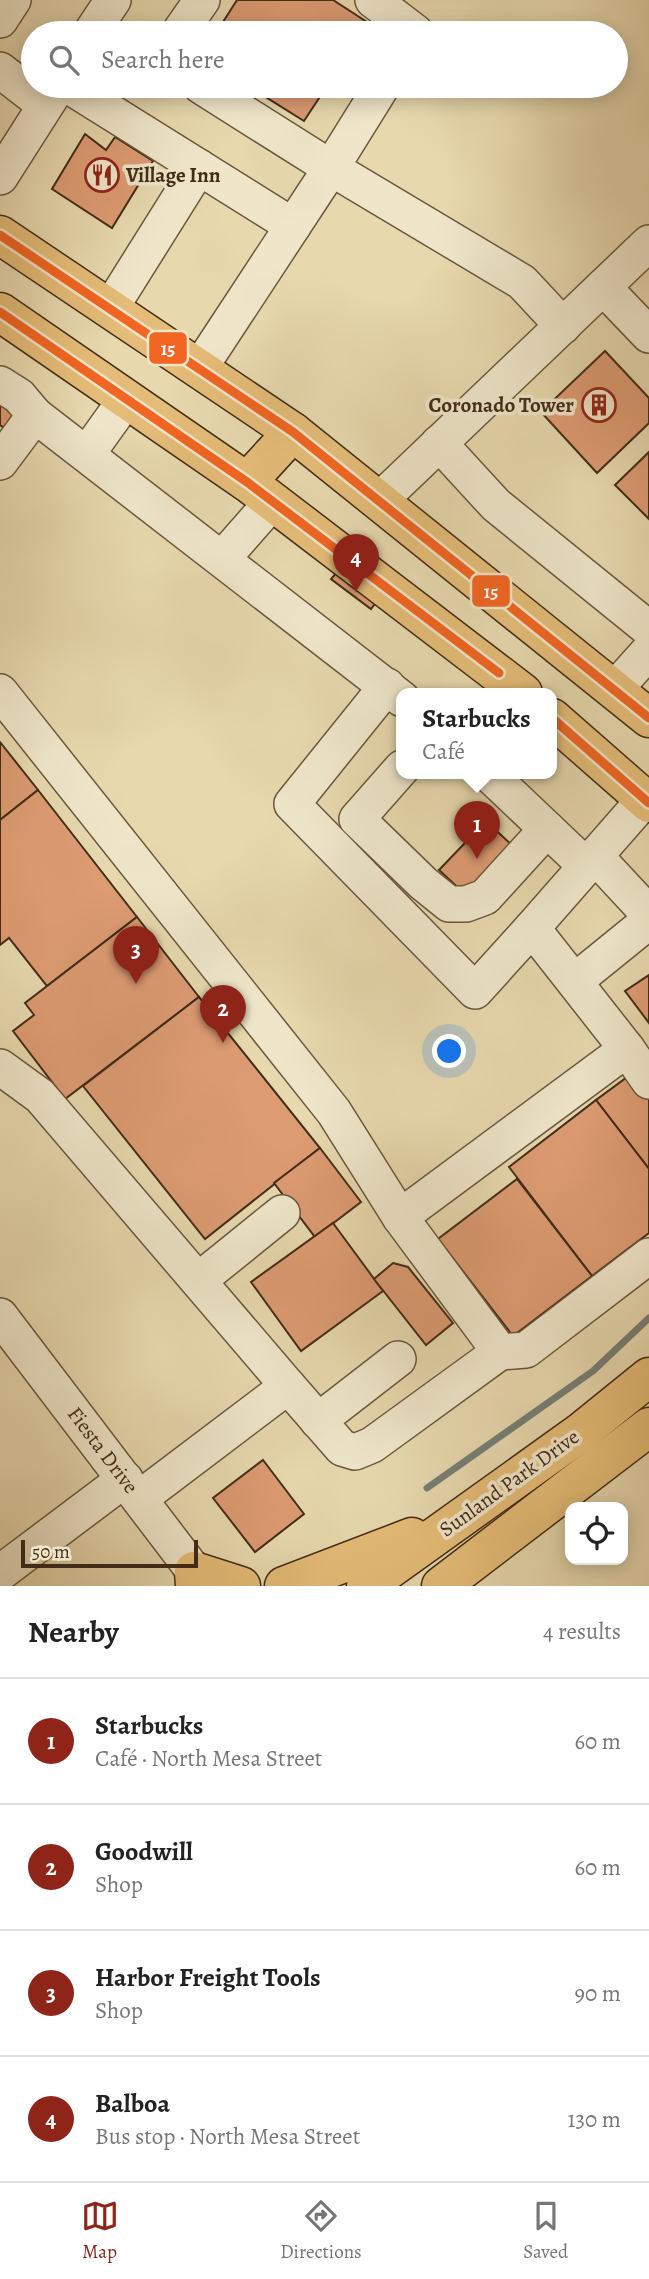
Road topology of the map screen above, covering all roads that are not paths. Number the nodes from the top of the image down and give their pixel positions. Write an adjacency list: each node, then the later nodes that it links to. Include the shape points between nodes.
1 (13, 0): 4 (street)
2 (202, 0): 5 (street)
3 (373, 0): 6 (street)
4 (0, 20)
5 (187, 21)
6 (401, 21)
7 (0, 70): 8 (street)
8 (21, 78)
9 (53, 98): 15 (street)
10 (68, 98): 13 (street)
11 (220, 98): 14 (street)
12 (375, 98): 14 (street)
13 (199, 167): 16 (street); 20 (street)
14 (331, 168): 16 (street); 22 (street, via 522,282)
15 (0, 177)
16 (293, 226): 24 (street)
17 (0, 235): 20 (main road)
18 (649, 243): 19 (street)
19 (603, 287): 22 (street); 23 (street)
20 (110, 309): 24 (main road)
21 (0, 312): 26 (main road)
22 (562, 326): 29 (street)
23 (649, 335)
24 (199, 369): 28 (main road)
25 (0, 384): 27 (street, via 19,396)
26 (127, 398): 30 (street); 32 (main road)
27 (35, 415): 30 (street); 31 (street)
28 (293, 432): 32 (main road); 33 (main road)
29 (439, 443): 33 (street); 35 (street, via 496,505)
30 (87, 454): 34 (street)
31 (0, 462)
32 (260, 492): 34 (street); 37 (main road)
33 (379, 501): 38 (main road)
34 (222, 559): 40 (street)
35 (649, 629)
36 (649, 651): 38 (street)
37 (516, 688)
38 (614, 690): 41 (main road)
39 (0, 692): 56 (street, via 334,1112)
40 (394, 692): 50 (street, via 292,804 475,991)
41 (649, 718)
42 (557, 723): 45 (main road)
43 (396, 775): 46 (street, via 357,820 449,904 485,897)
44 (494, 779): 46 (street)
45 (648, 799): 47 (street)
46 (547, 829): 47 (street)
47 (591, 861): 48 (street); 50 (street)
48 (649, 914)
49 (649, 921): 51 (street)
50 (532, 928): 51 (street)
51 (575, 981): 52 (street)
52 (627, 1049): 54 (street); 56 (street)
53 (0, 1067): 58 (street, via 40,1096)
54 (649, 1081)
55 (282, 1213): 58 (street)
56 (400, 1217): 60 (street)
57 (649, 1256): 60 (street, via 526,1350)
58 (199, 1280): 63 (street)
59 (0, 1316): 66 (street, Fiesta Drive)
60 (500, 1352): 64 (street, via 372,1445 355,1452 342,1448)
61 (398, 1359): 64 (street)
62 (649, 1377): 67 (main road, Sunland Park Drive)
63 (288, 1386): 64 (street); 66 (street)
64 (318, 1421)
65 (649, 1427): 73 (main road, Sunland Park Drive)
66 (133, 1489): 68 (street); 69 (street, Fiesta Drive)
67 (460, 1519): 71 (main road); 72 (main road, Sunland Park Drive)
68 (0, 1573)
69 (197, 1581): 70 (main road)
70 (241, 1586)
71 (284, 1586)
72 (366, 1586)
73 (441, 1586)

